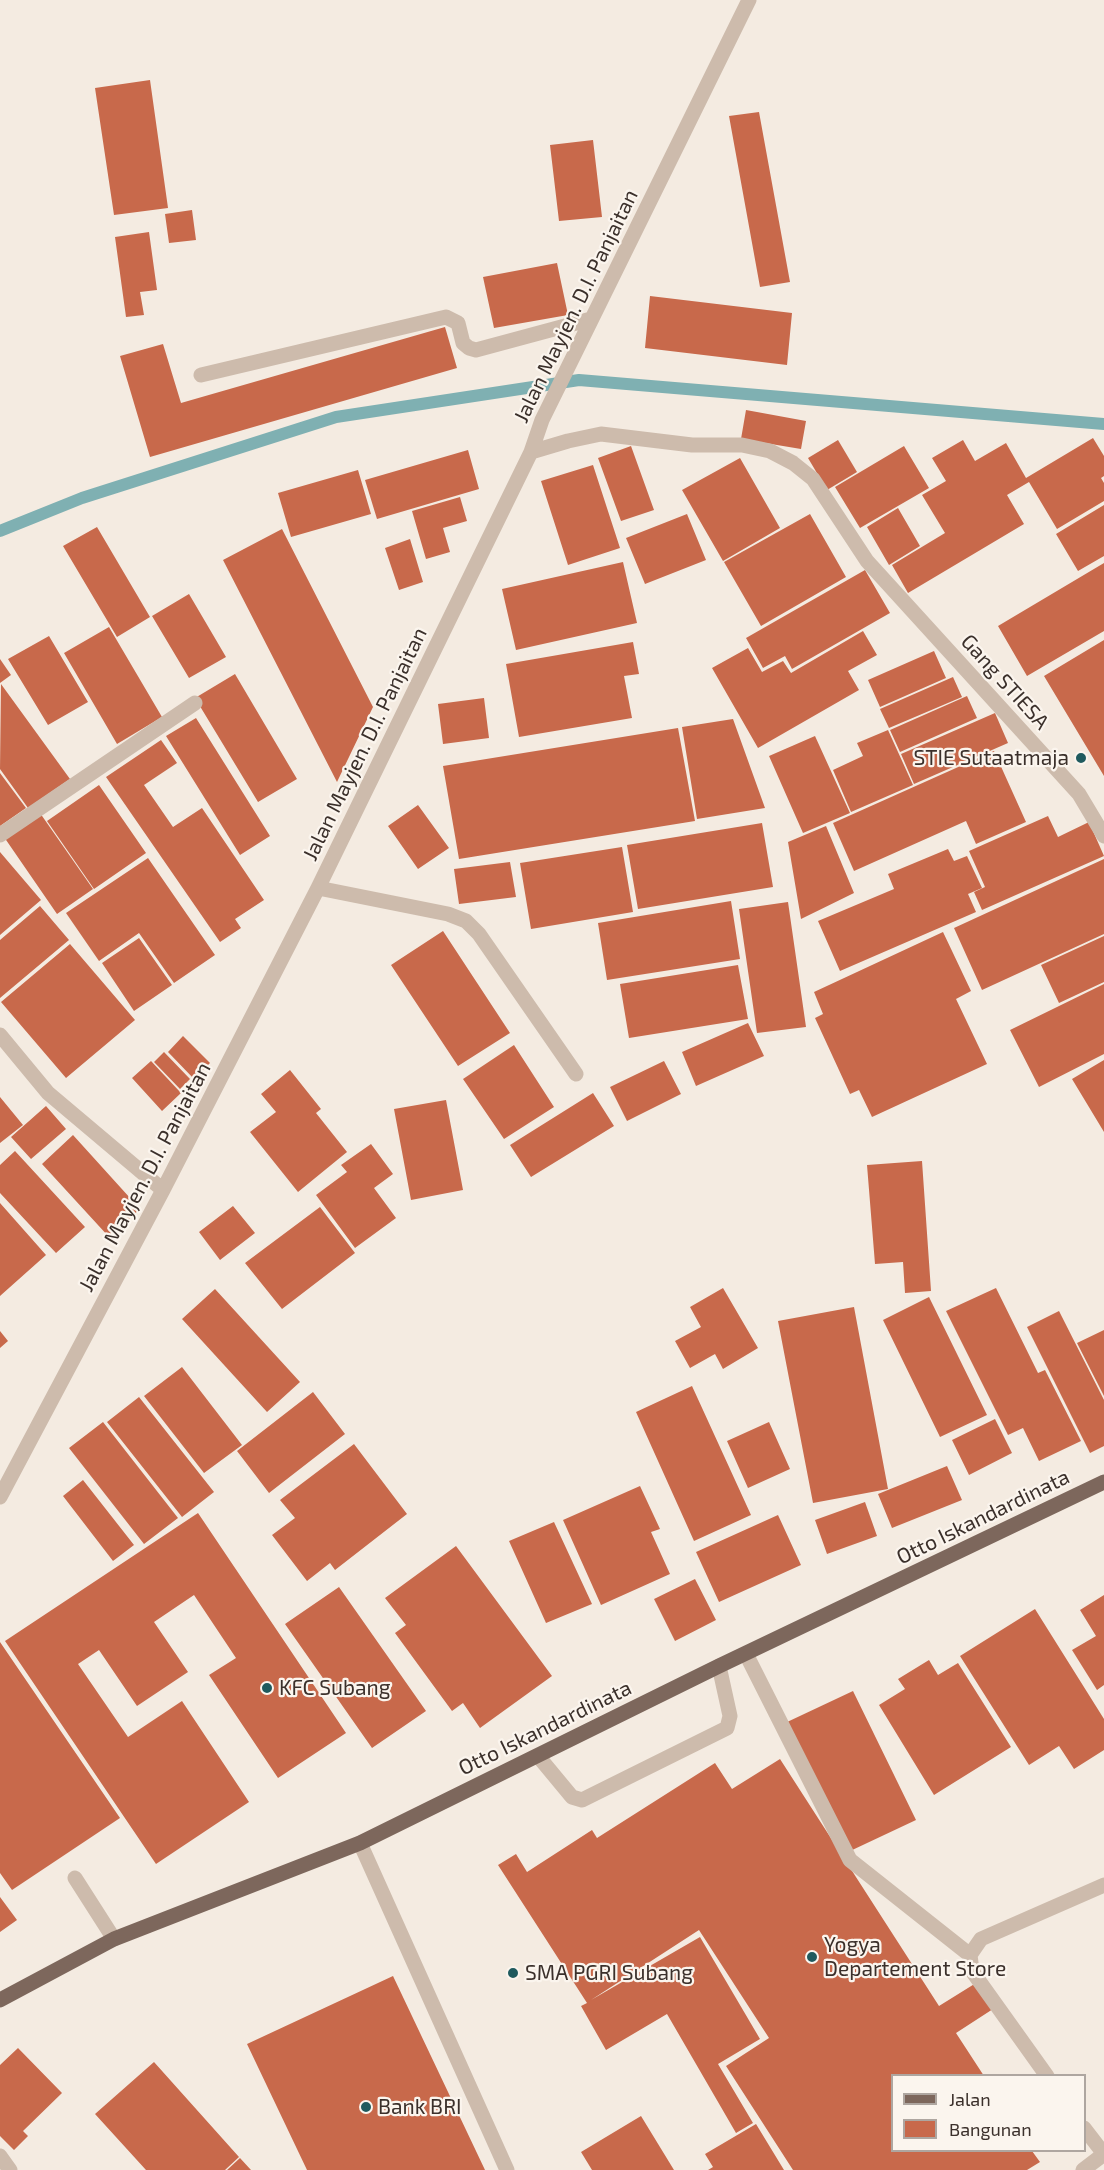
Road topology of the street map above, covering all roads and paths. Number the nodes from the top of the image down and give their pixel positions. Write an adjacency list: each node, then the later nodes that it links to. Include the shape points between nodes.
1 (749, 0): 2 (street, Jalan Mayjen. D.I. Panjaitan)
2 (591, 319): 3 (street, via 476,350 463,343 458,323 446,317); 4 (street, Jalan Mayjen. D.I. Panjaitan, via 542,420)
3 (201, 375)
4 (531, 452): 7 (street, Gang STIESA, via 601,434 692,445 742,445 770,451 794,463 813,479 867,561 1079,794); 8 (street, Jalan Mayjen. D.I. Panjaitan)
5 (195, 703): 6 (street)
6 (0, 835)
7 (1104, 837)
8 (318, 888): 10 (street, via 466,921); 11 (street, Jalan Mayjen. D.I. Panjaitan)
9 (0, 1035): 11 (street, via 48,1093)
10 (576, 1074)
11 (163, 1190): 13 (street, Jalan Mayjen. D.I. Panjaitan)
12 (1104, 1482): 14 (main road, Otto Iskandardinata)
13 (0, 1497)
14 (746, 1654): 15 (main road, Otto Iskandardinata); 21 (street, via 850,1860)
15 (718, 1666): 16 (main road, Otto Iskandardinata); 16 (street, via 730,1716 727,1728 582,1800 572,1797)
16 (537, 1756): 17 (main road, Otto Iskandardinata)
17 (360, 1843): 20 (main road, Otto Iskandardinata); 28 (street)
18 (75, 1878): 20 (street)
19 (1104, 1885): 21 (street, via 981,1939)
20 (114, 1939): 22 (main road, Otto Iskandardinata)
21 (970, 1955): 23 (street, via 972,1971)
22 (0, 2000)
23 (1046, 2074)
24 (1086, 2131): 25 (street)
25 (1104, 2154): 29 (street)
26 (0, 2156): 27 (street)
27 (10, 2170)
28 (507, 2170)
29 (1083, 2170)

